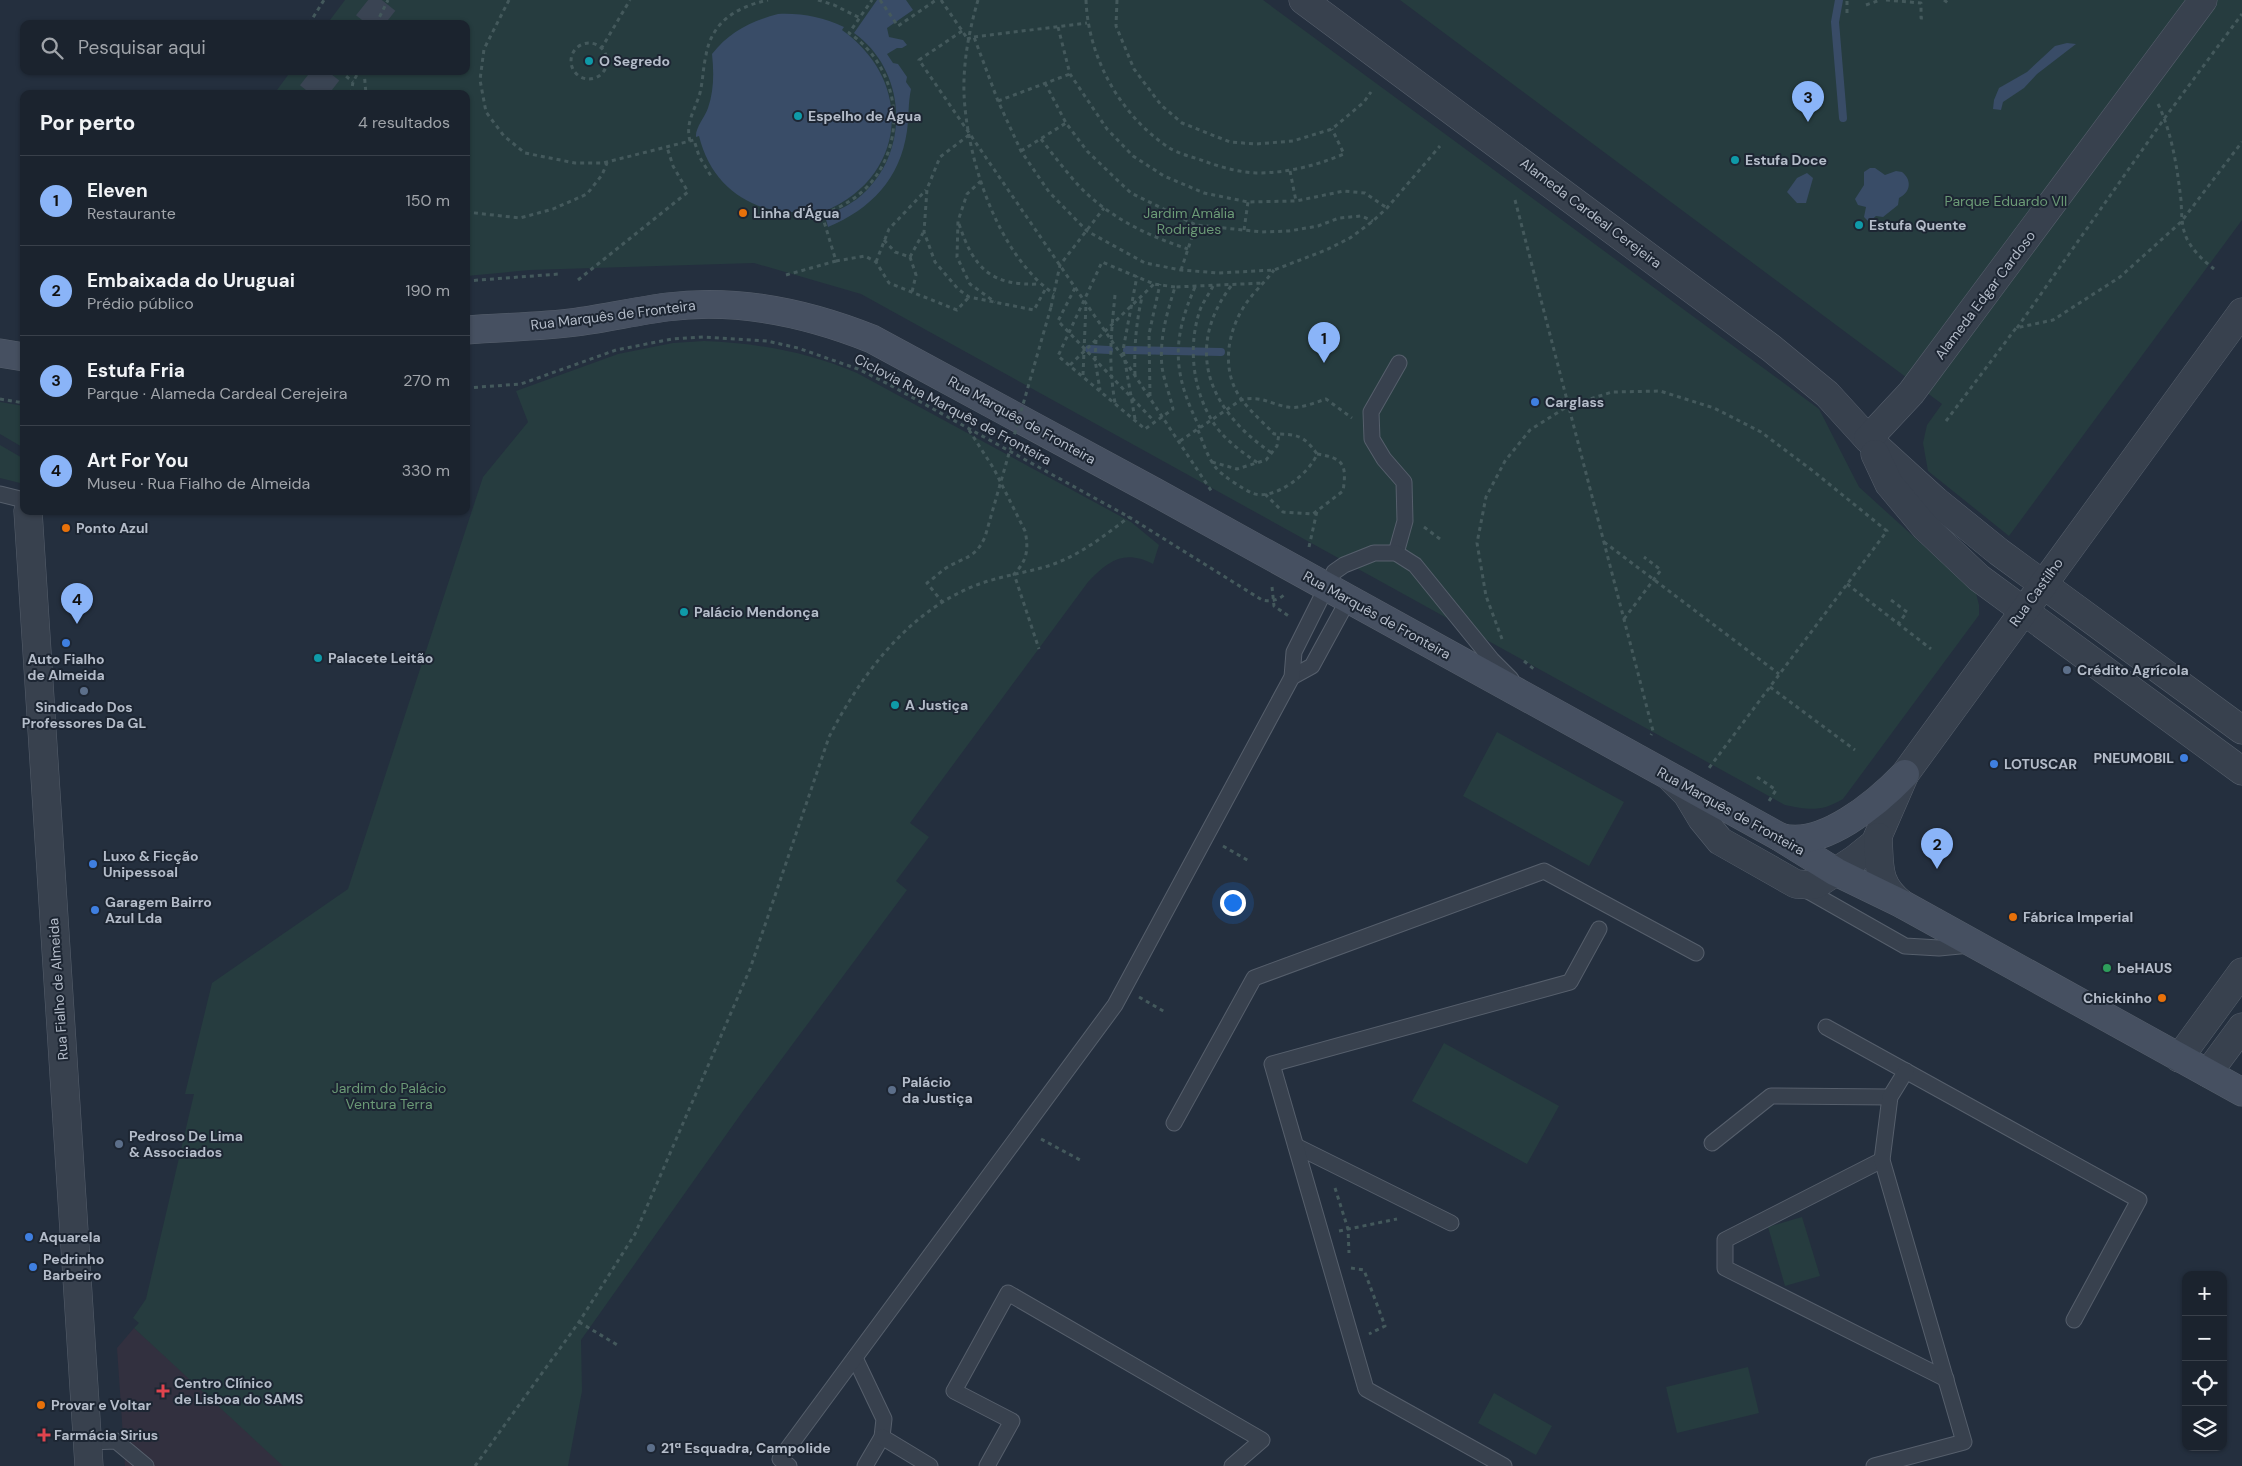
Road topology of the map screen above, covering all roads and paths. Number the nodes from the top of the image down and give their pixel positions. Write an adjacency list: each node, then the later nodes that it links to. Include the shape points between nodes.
1 (324, 0): 26 (path)
2 (388, 0): 27 (path)
3 (509, 0): 55 (path, via 484,50 480,80 486,112 504,136 525,153 575,163)
4 (630, 0): 33 (path)
5 (768, 0): 50 (path, via 738,10 722,21 710,41 700,92 687,130)
6 (818, 0): 24 (path)
7 (872, 0): 24 (path)
8 (880, 0): 9 (path, via 898,26)
9 (936, 0)
10 (941, 0): 30 (path)
11 (978, 0): 32 (path)
12 (1086, 0): 28 (path)
13 (1117, 0): 47 (path, via 1116,26 1134,69 1161,105 1182,124 1230,142 1256,144 1293,141)
14 (1304, 0): 144 (street, Alameda Cardeal Cerejeira, via 1770,348 1827,394)
15 (1847, 0): 22 (path)
16 (1880, 0): 21 (path)
17 (1886, 0): 25 (path, via 1921,3 1921,18)
18 (1944, 0): 20 (path)
19 (2202, 0): 38 (street, Alameda Edgar Cardoso)
20 (1948, 3)
21 (1866, 6)
22 (1847, 13)
23 (2242, 14): 45 (path)
24 (860, 18): 66 (path, via 849,33 869,50 887,78 895,111 891,144 877,175 866,188 840,208)
25 (1925, 18)
26 (312, 20)
27 (378, 20)
28 (1087, 23): 29 (path); 56 (path, via 1112,88 1139,122 1170,148 1224,168 1254,173)
29 (1058, 27): 31 (path); 34 (path)
30 (962, 31): 32 (path); 48 (path, via 918,60)
31 (974, 38): 32 (path); 44 (path)
32 (967, 39): 48 (path, via 964,93)
33 (601, 49): 33 (path, via 590,44 579,47 572,56 574,72 589,79 599,76 607,62)
34 (1070, 74): 40 (path); 62 (path, via 1107,129 1133,156 1164,176 1204,193)
35 (345, 75): 39 (path)
36 (357, 75): 39 (path)
37 (364, 75): 42 (path)
38 (2146, 78): 45 (path); 144 (street, Alameda Edgar Cardoso, via 1911,392)
39 (353, 82): 41 (path)
40 (1045, 83): 44 (path); 46 (path)
41 (352, 90)
42 (366, 90)
43 (1371, 92): 47 (path)
44 (998, 101): 54 (path)
45 (2164, 119): 70 (path, via 2174,157); 109 (path)
46 (1066, 124): 49 (path); 71 (path, via 1087,150 1131,193)
47 (1332, 129): 56 (path, via 1344,154)
48 (969, 135): 58 (path); 59 (path, via 940,157); 80 (path)
49 (1041, 139): 54 (path); 63 (path, via 1073,180)
50 (690, 141): 53 (path); 57 (path, via 694,140)
51 (2242, 142): 70 (path)
52 (1440, 146): 64 (path)
53 (667, 147): 55 (path); 87 (path, via 688,192)
54 (1021, 151): 73 (path, via 1049,192)
55 (608, 163): 65 (path, via 587,194 553,209 520,218)
56 (1290, 171): 61 (path)
57 (711, 176)
58 (982, 181): 68 (path, via 967,194); 90 (path, via 996,218 1018,258)
59 (927, 189): 74 (path); 75 (path, via 890,229)
60 (1514, 200): 133 (path)
61 (1296, 201): 62 (path); 64 (path, via 1344,190 1365,193)
62 (1248, 202): 72 (path)
63 (1104, 208): 73 (path); 76 (path, via 1155,238)
64 (1387, 208): 69 (path)
65 (470, 213)
66 (822, 214): 67 (path); 78 (path)
67 (809, 218)
68 (958, 221): 90 (path, via 966,247 979,265 1003,282); 105 (path, via 957,257 970,284)
69 (1373, 222): 72 (path, via 1361,216 1288,231); 83 (path, via 1326,250)
70 (2181, 222): 81 (path, via 2199,256); 109 (path, via 2120,277 2053,320)
71 (1196, 225): 72 (path); 76 (path)
72 (1244, 230)
73 (1087, 231): 80 (path); 82 (path, via 1145,264)
74 (924, 232): 77 (path); 103 (path, via 935,262)
75 (884, 240): 77 (path, via 895,252); 79 (path)
76 (1188, 249): 82 (path)
77 (910, 257): 99 (path, via 916,275)
78 (836, 261): 79 (path, via 865,256); 85 (path)
79 (876, 262): 99 (path, via 889,283)
80 (1060, 265): 98 (path); 100 (path)
81 (2214, 269)
82 (1181, 270): 83 (path, via 1220,273)
83 (1274, 270): 89 (path)
84 (558, 274): 88 (path)
85 (786, 275)
86 (1136, 276): 91 (path); 104 (path, via 1102,262); 106 (path)
87 (578, 280)
88 (470, 281)
89 (1264, 283): 94 (path); 130 (path, via 1246,302 1227,352 1232,381)
90 (1040, 284): 97 (path)
91 (1154, 284): 92 (path); 101 (path)
92 (1160, 284): 95 (path); 128 (path, via 1149,334)
93 (1213, 286): 94 (path); 96 (path); 137 (path, via 1200,310 1192,351 1195,378)
94 (1232, 286): 134 (path, via 1216,310 1206,351 1210,378)
95 (1175, 287): 96 (path); 135 (path, via 1161,350 1162,369 1173,409)
96 (1195, 287): 142 (path, via 1183,315 1178,351 1183,388)
97 (1046, 288): 100 (path); 105 (path, via 1034,310)
98 (1076, 288): 104 (path); 111 (path, via 1058,321)
99 (912, 292): 103 (path, via 957,310)
100 (1054, 294): 169 (path, bridge, via 985,538 980,549 970,558 946,568 928,583)
101 (1142, 295): 106 (path); 124 (path, via 1134,350)
102 (1115, 296): 108 (path)
103 (969, 297): 105 (path)
104 (1085, 302): 111 (path); 112 (path); 115 (path)
105 (997, 304)
106 (1130, 307): 108 (path); 118 (path)
107 (2241, 316): 166 (street, Rua Castilho)
108 (1112, 324): 112 (path); 113 (path)
109 (2016, 328): 139 (path)
110 (470, 330): 167 (main road, Rua Marquês de Fronteira, via 558,324 668,306 703,304 772,309 814,319 872,339)
111 (1068, 331): 115 (path); 121 (path, via 1058,356)
112 (1105, 331): 113 (path); 114 (path)
113 (1110, 338): 118 (path); 122 (path)
114 (1096, 340): 115 (path); 119 (path)
115 (1086, 350): 119 (path); 121 (path); 123 (path)
116 (0, 353): 117 (main road)
117 (20, 356)
118 (1123, 358): 124 (path); 127 (path)
119 (1095, 360): 122 (path); 126 (path)
120 (1399, 363): 140 (lane, via 1371,412)
121 (1070, 365): 123 (path)
122 (1110, 375): 127 (path); 132 (path)
123 (1083, 376): 126 (path)
124 (1135, 376): 128 (path)
125 (470, 388): 141 (path, Ciclovia Rua Marquês de Fronteira, via 521,384 639,344 672,339 736,338 767,341 829,357 866,373)
126 (1100, 390): 132 (path)
127 (1130, 396): 136 (path); 138 (path)
128 (1150, 397): 135 (path)
129 (0, 400): 131 (path)
130 (1242, 400): 134 (path); 140 (path, via 1259,397 1290,407 1326,399 1354,420); 143 (path, via 1274,434)
131 (20, 402)
132 (1115, 403): 136 (path)
133 (1568, 406): 158 (path); 165 (path, via 1612,392 1660,392 1714,408 1761,432 1887,531); 174 (path, via 1530,430 1505,460 1486,497 1477,543 1486,596)
134 (1226, 411): 137 (path); 146 (path, via 1242,431)
135 (1162, 415): 138 (path); 145 (path)
136 (1135, 420): 138 (path, via 1145,429)
137 (1212, 420): 142 (path); 149 (path, via 1228,441)
138 (1154, 421)
139 (1946, 421)
140 (1371, 422): 160 (lane, via 1372,439 1404,482 1405,521)
141 (968, 428): 162 (path, via 994,469 1025,531 1027,558); 162 (path, Ciclovia Rua Marquês de Fronteira, via 1129,517 1070,557)
142 (1199, 429): 145 (path); 148 (path)
143 (1279, 434): 146 (path); 147 (path, via 1295,434 1309,442)
144 (1868, 439): 166 (street, via 1936,502); 170 (street, via 1889,484 1925,527 1980,578)
145 (1180, 441): 150 (path)
146 (1272, 453): 149 (path)
147 (1317, 454): 152 (path, via 1314,462 1289,486); 154 (path, via 1333,456 1341,462 1346,473 1343,491)
148 (1212, 461): 149 (path, via 1237,469); 152 (path, via 1217,469 1252,493)
149 (1258, 463)
150 (1212, 492)
151 (0, 494): 153 (lane)
152 (1265, 494): 154 (path, via 1283,512 1312,514)
153 (20, 499)
154 (1317, 511): 159 (path)
155 (28, 515): 242 (street, Rua Fialho de Almeida)
156 (1424, 527): 157 (path)
157 (1440, 539)
158 (1603, 542): 163 (path); 172 (path)
159 (1310, 547)
160 (1396, 553): 167 (lane, via 1374,553 1344,565 1334,572); 184 (lane, via 1415,565 1492,660 1525,693)
161 (1644, 556): 163 (path, via 1661,570)
162 (1014, 574): 169 (path, via 983,582); 176 (path)
163 (1654, 580): 172 (path); 181 (path)
164 (1273, 584): 171 (path, via 1274,606)
165 (1847, 584): 173 (path); 181 (path)
166 (2042, 584): 170 (street, Rua Castilho); 175 (street)
167 (1337, 594): 182 (lane, via 1294,652); 182 (lane, via 1312,666); 184 (main road, Rua Marquês de Fronteira)
168 (1891, 600): 173 (path, via 1907,612)
169 (943, 603): 236 (path, via 885,652 859,685 829,737 750,969 635,1234)
170 (2023, 610): 180 (street); 194 (street, Rua Castilho)
171 (1294, 620)
172 (1624, 620): 187 (path, via 1653,732)
173 (1898, 624): 177 (path)
174 (1507, 644)
175 (2126, 645): 180 (street, via 2119,644 2106,651 2103,658); 185 (street)
176 (1039, 649)
177 (1931, 649)
178 (1518, 657): 179 (path)
179 (1536, 671)
180 (2107, 672): 192 (street)
181 (1779, 674): 183 (path)
182 (1292, 676): 200 (lane)
183 (1770, 687): 189 (path); 191 (path)
184 (1546, 708): 195 (main road, Rua Marquês de Fronteira)
185 (2242, 730)
186 (1643, 731): 187 (path)
187 (1651, 736): 188 (path)
188 (1659, 740)
189 (1855, 750)
190 (1701, 763): 191 (path)
191 (1709, 768): 193 (path)
192 (2242, 771)
193 (1718, 772)
194 (1906, 774): 201 (main road, via 1850,819 1825,833 1797,840); 202 (street, Rua Castilho)
195 (1668, 775): 201 (main road, Rua Marquês de Fronteira); 205 (street, Rua Castilho, via 1687,794 1720,841)
196 (1757, 777): 198 (path, via 1776,790)
197 (1760, 796): 198 (path)
198 (1769, 801): 199 (path)
199 (1775, 804)
200 (1207, 836): 203 (path); 211 (lane)
201 (1778, 836): 204 (main road, Rua Marquês de Fronteira)
202 (1878, 836): 204 (street, Rua Castilho, via 1870,848); 206 (street, via 1882,881 1888,892)
203 (1249, 861)
204 (1836, 872): 205 (street, Rua Castilho, via 1817,884 1801,885); 206 (main road, Rua Marquês de Fronteira)
205 (1789, 880): 208 (lane, via 1905,946)
206 (1902, 904): 208 (main road, Rua Marquês de Fronteira)
207 (1599, 929): 223 (lane, via 1570,982 1272,1064)
208 (1973, 945): 215 (main road, Rua Marquês de Fronteira)
209 (1696, 953): 220 (lane, via 1544,871 1254,978)
210 (2242, 972): 215 (street)
211 (1124, 988): 212 (path); 221 (lane, via 1115,1005)
212 (1165, 1012)
213 (1826, 1027): 216 (lane)
214 (2242, 1027): 217 (street)
215 (2179, 1058): 217 (main road, Rua Marquês de Fronteira)
216 (1906, 1071): 219 (lane); 235 (lane, via 2140,1200)
217 (2208, 1073): 218 (main road, Rua Marquês de Fronteira)
218 (2242, 1092)
219 (1890, 1097): 222 (lane, via 1771,1096); 224 (lane)
220 (1174, 1123)
221 (1023, 1130): 225 (path); 239 (lane)
222 (1712, 1143)
223 (1296, 1146): 226 (lane); 230 (lane)
224 (1882, 1160): 240 (lane); 240 (lane, via 1724,1240 1725,1268)
225 (1082, 1161)
226 (1303, 1173): 227 (path); 232 (lane)
227 (1335, 1188): 228 (path); 231 (path)
228 (1344, 1193)
229 (1389, 1215): 231 (path, via 1398,1219)
230 (1450, 1223)
231 (1348, 1230): 232 (path); 233 (path)
232 (1321, 1234): 237 (lane)
233 (1349, 1258)
234 (1349, 1267): 237 (path, via 1364,1270 1385,1326)
235 (2074, 1320)
236 (578, 1322): 238 (path); 245 (path)
237 (1352, 1342): 250 (lane, via 1366,1389)
238 (619, 1346)
239 (855, 1358): 241 (lane, via 884,1419); 243 (lane)
240 (1946, 1379): 251 (lane, via 1964,1442)
241 (882, 1437): 246 (lane); 247 (lane)
242 (88, 1454): 244 (lane, via 116,1440)
243 (785, 1462)
244 (146, 1466)
245 (475, 1466)
246 (865, 1466)
247 (930, 1466)
248 (986, 1466): 249 (lane, via 1012,1421 954,1391 1008,1293 1262,1440)
249 (1232, 1466)
250 (1504, 1466)
251 (1874, 1466)

